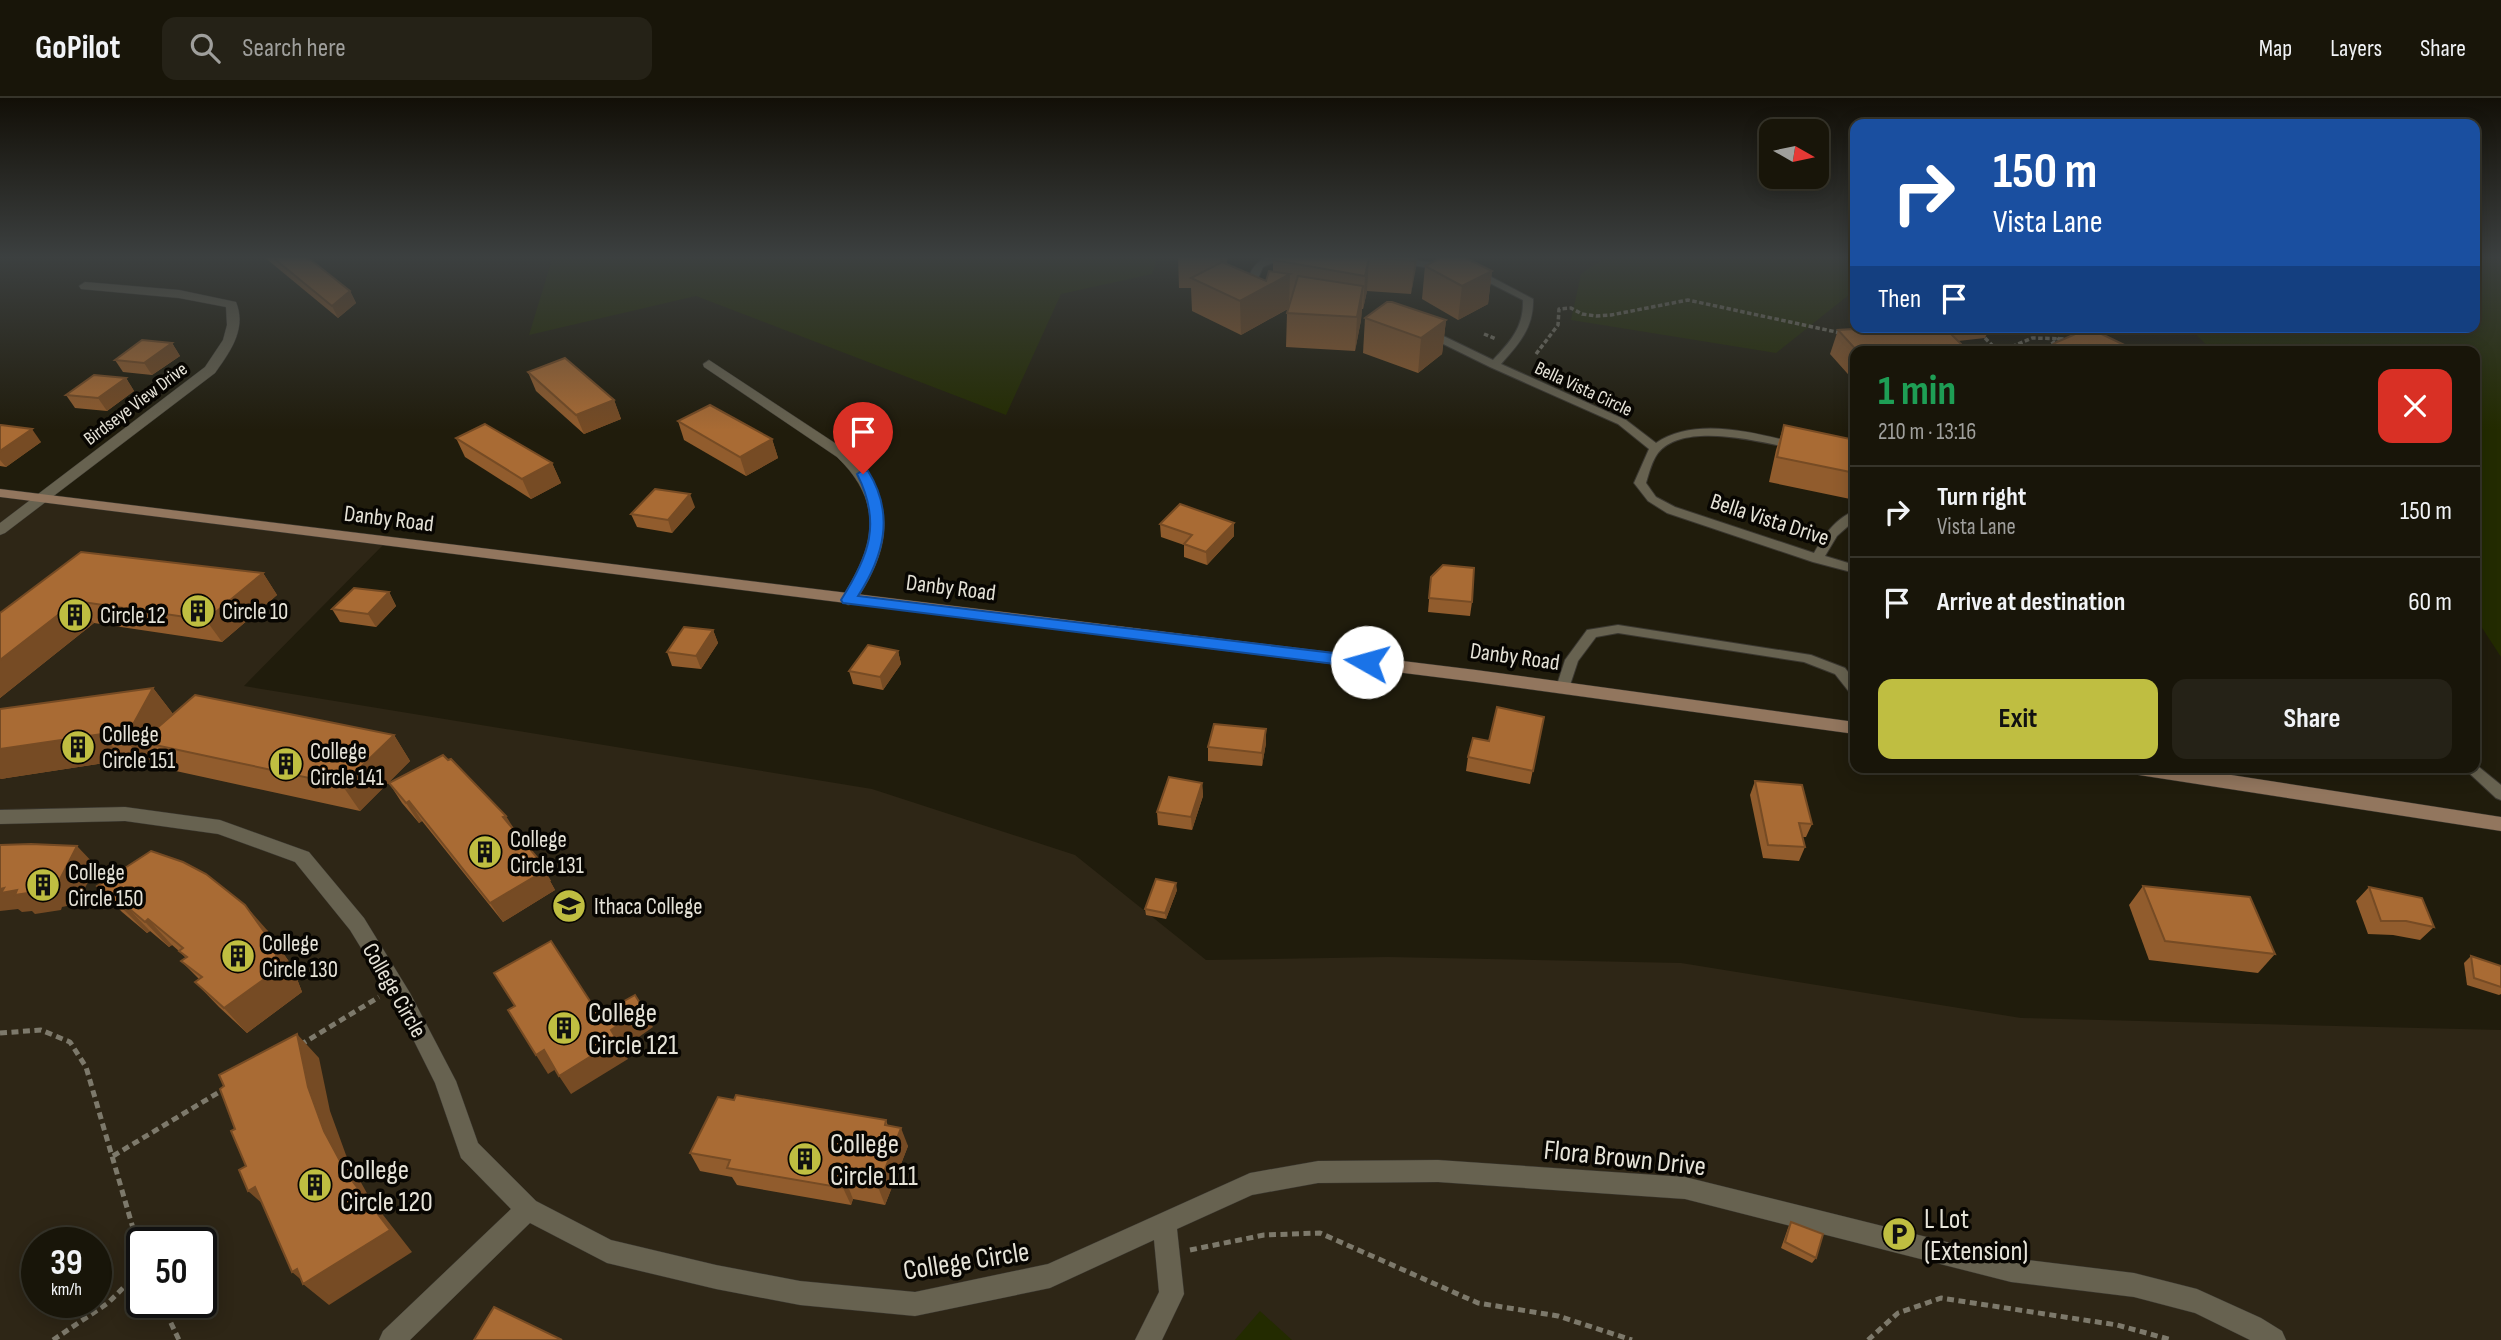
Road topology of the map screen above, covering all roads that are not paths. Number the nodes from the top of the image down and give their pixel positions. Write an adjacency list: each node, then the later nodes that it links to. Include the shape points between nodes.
1 (234, 314): 9 (street, Birdseye View Drive, via 230,343 210,370)
2 (1530, 314): 5 (lane, Bella Vista Circle, via 1512,346)
3 (1420, 328): 5 (lane, Bella Vista Circle)
4 (709, 364): 14 (street, via 842,454 870,485 878,508 874,553)
5 (1494, 365): 7 (lane, Bella Vista Circle, via 1622,422)
6 (1796, 446): 7 (lane, via 1719,433 1675,436)
7 (1656, 448): 12 (lane, Bella Vista Drive, via 1640,483 1652,499 1671,510)
8 (0, 493): 9 (main road, Danby Road)
9 (41, 499): 11 (street); 14 (main road, Danby Road)
10 (1850, 518): 12 (lane, via 1830,535)
11 (0, 530)
12 (1817, 559): 13 (lane, Bella Vista Drive)
13 (1850, 568)
14 (848, 600): 16 (main road, Danby Road)
15 (1850, 684): 16 (lane, via 1840,671 1806,658 1618,629 1592,633 1572,660)
16 (1563, 688): 17 (main road, Danby Road)
17 (1850, 727)
18 (2173, 773): 22 (main road)
19 (2478, 773): 20 (lane)
20 (2501, 794)
21 (0, 817): 23 (street, College Circle, via 125,814 220,827 302,857 357,924 395,987 445,1081 469,1150)
22 (2501, 824)
23 (528, 1209): 24 (street, College Circle, via 607,1251 800,1293 915,1304 1050,1276); 25 (street)
24 (1165, 1226): 26 (street, via 1172,1294); 27 (street, Flora Brown Drive, via 1250,1184 1318,1172 1438,1171 1685,1188 2011,1270 2134,1285 2184,1298)
25 (392, 1340)
26 (1149, 1340)
27 (2273, 1340)

